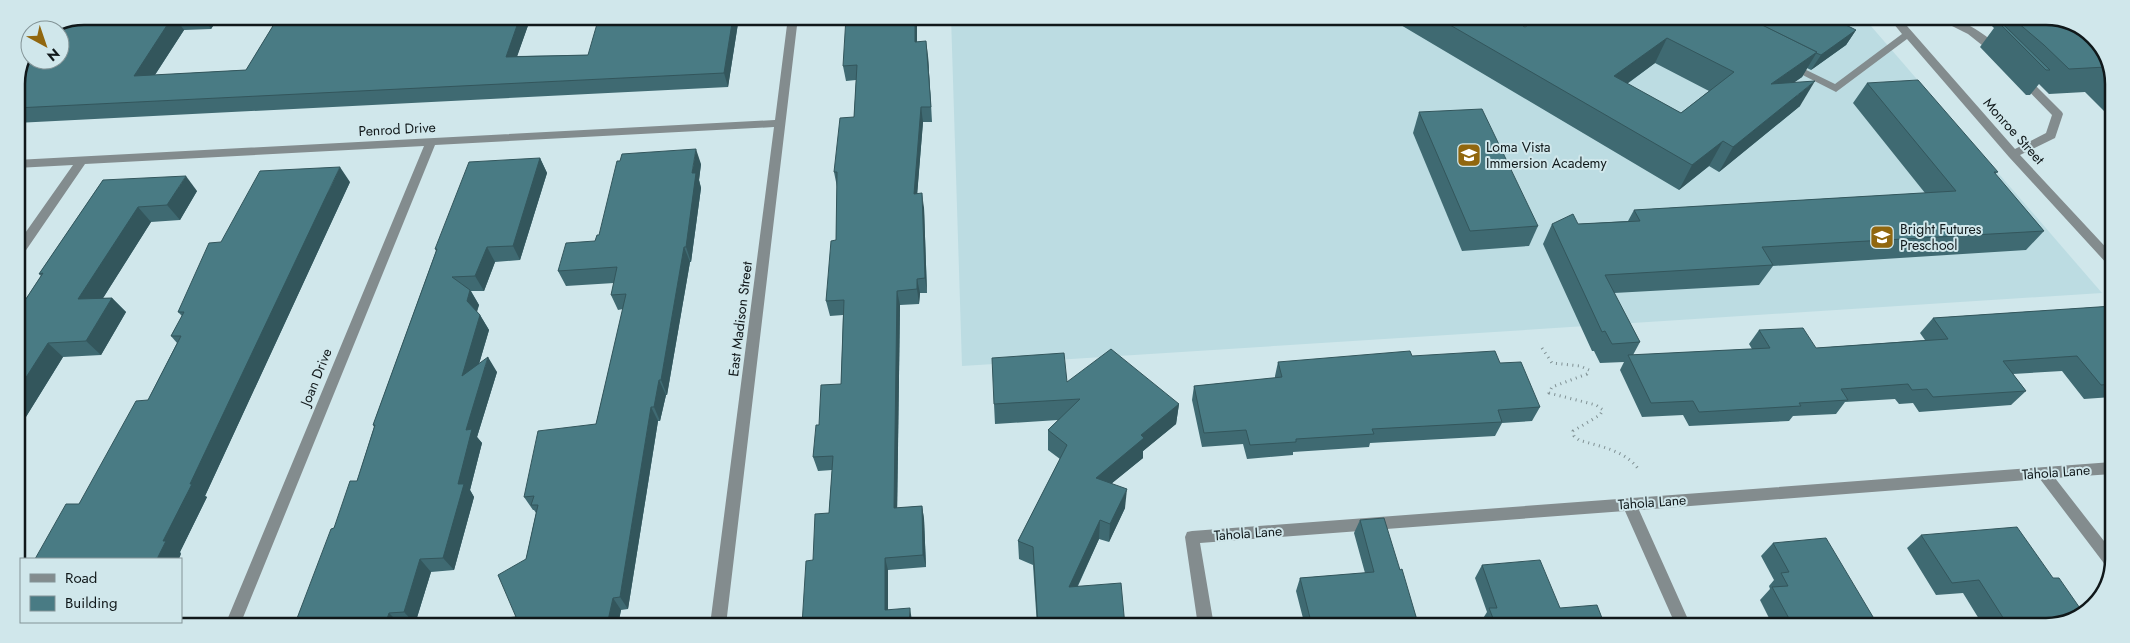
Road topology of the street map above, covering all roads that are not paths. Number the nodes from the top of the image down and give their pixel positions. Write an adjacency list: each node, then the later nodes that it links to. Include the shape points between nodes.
1 (792, 25): 6 (street, East Madison Street)
2 (1900, 25): 4 (street, Monroe Street)
3 (1961, 25): 8 (street, via 1985,40 2058,114 2051,134)
4 (1908, 34): 5 (street, via 1836,90); 8 (street, Monroe Street)
5 (1777, 59)
6 (779, 124): 7 (street, Penrod Drive); 18 (street, East Madison Street)
7 (430, 142): 9 (street, Penrod Drive); 17 (street, Joan Drive)
8 (2013, 154): 12 (street, Monroe Street)
9 (82, 160): 10 (street, Penrod Drive); 11 (street)
10 (25, 163)
11 (25, 243)
12 (2105, 254)
13 (2105, 469): 14 (street, Tahola Lane)
14 (2043, 473): 15 (street, Tahola Lane); 16 (street)
15 (1629, 504): 19 (street, Tahola Lane, via 1192,537); 20 (street)
16 (2105, 553)
17 (234, 618)
18 (719, 618)
19 (1205, 618)
20 (1680, 618)

